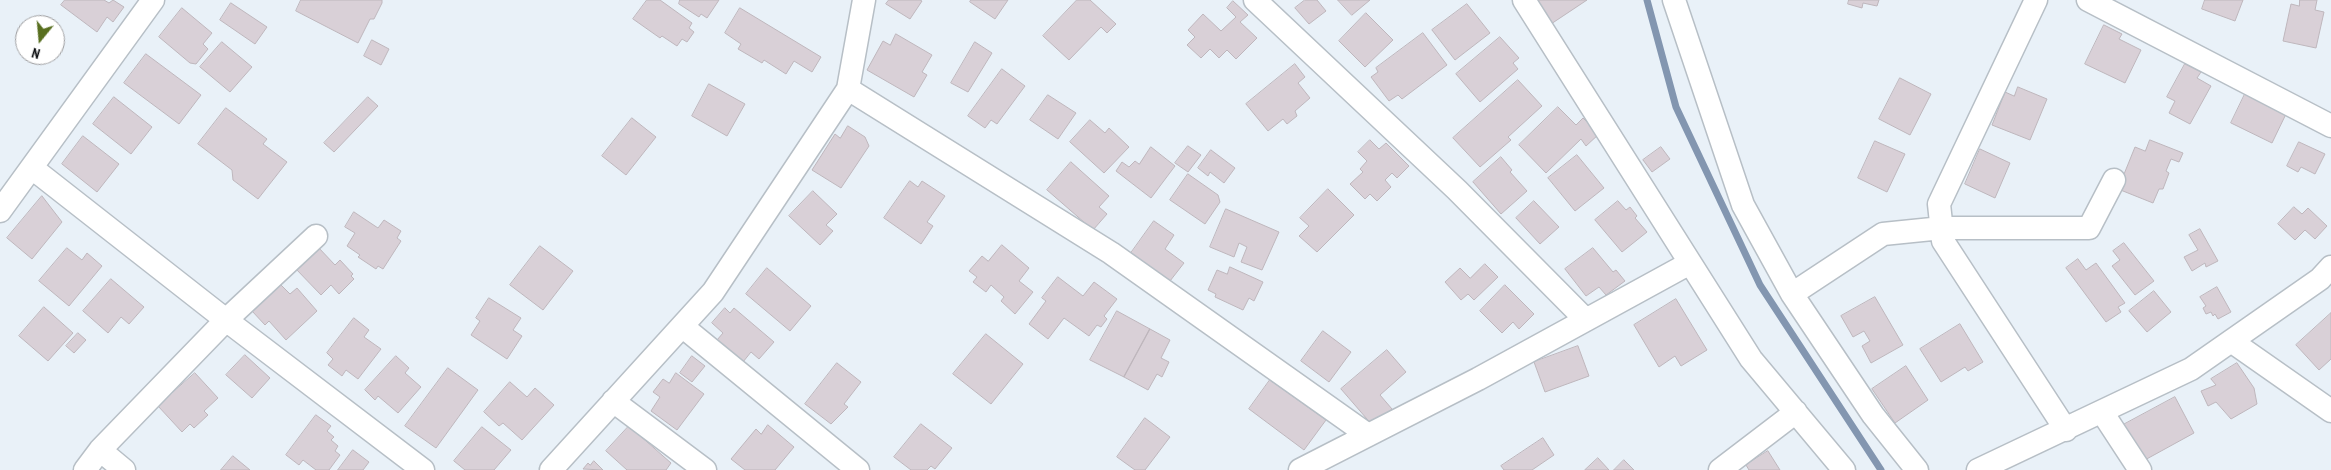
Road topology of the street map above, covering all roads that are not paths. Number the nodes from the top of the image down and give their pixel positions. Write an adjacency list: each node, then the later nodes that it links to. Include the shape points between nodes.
1 (153, 0): 10 (street)
2 (864, 0): 8 (street)
3 (1255, 0): 19 (street, via 1457,190)
4 (1524, 0): 15 (street)
5 (1674, 0): 17 (street, via 1743,205)
6 (2036, 0): 13 (street, via 1939,204)
7 (2088, 0): 9 (street)
8 (848, 89): 20 (street, via 714,292); 27 (street, via 1111,253)
9 (2331, 126)
10 (32, 168): 12 (street); 18 (street)
11 (2114, 180): 13 (street, via 2089,228)
12 (0, 211)
13 (1942, 228): 17 (street, via 1884,234); 26 (street, via 1943,241)
14 (316, 236): 18 (street)
15 (1690, 263): 19 (street); 24 (street, via 1750,359)
16 (2331, 267): 21 (street, via 2320,279)
17 (1792, 294): 38 (street, via 1873,415)
18 (226, 320): 28 (street); 31 (street)
19 (1586, 320): 27 (street)
20 (682, 326): 22 (street); 34 (street)
21 (2231, 341): 23 (street); 25 (street, via 2191,369)
22 (613, 401): 32 (street); 33 (street)
23 (2331, 410)
24 (1796, 412): 36 (street); 37 (street)
25 (2102, 412): 26 (street); 40 (street)
26 (2066, 430): 39 (street)
27 (1368, 435): 35 (street)
28 (100, 450): 29 (street); 30 (street)
29 (85, 470)
30 (124, 470)
31 (423, 470)
32 (551, 470)
33 (705, 470)
34 (858, 470)
35 (1300, 470)
36 (1720, 470)
37 (1844, 470)
38 (1917, 470)
39 (1978, 470)
40 (2140, 470)

